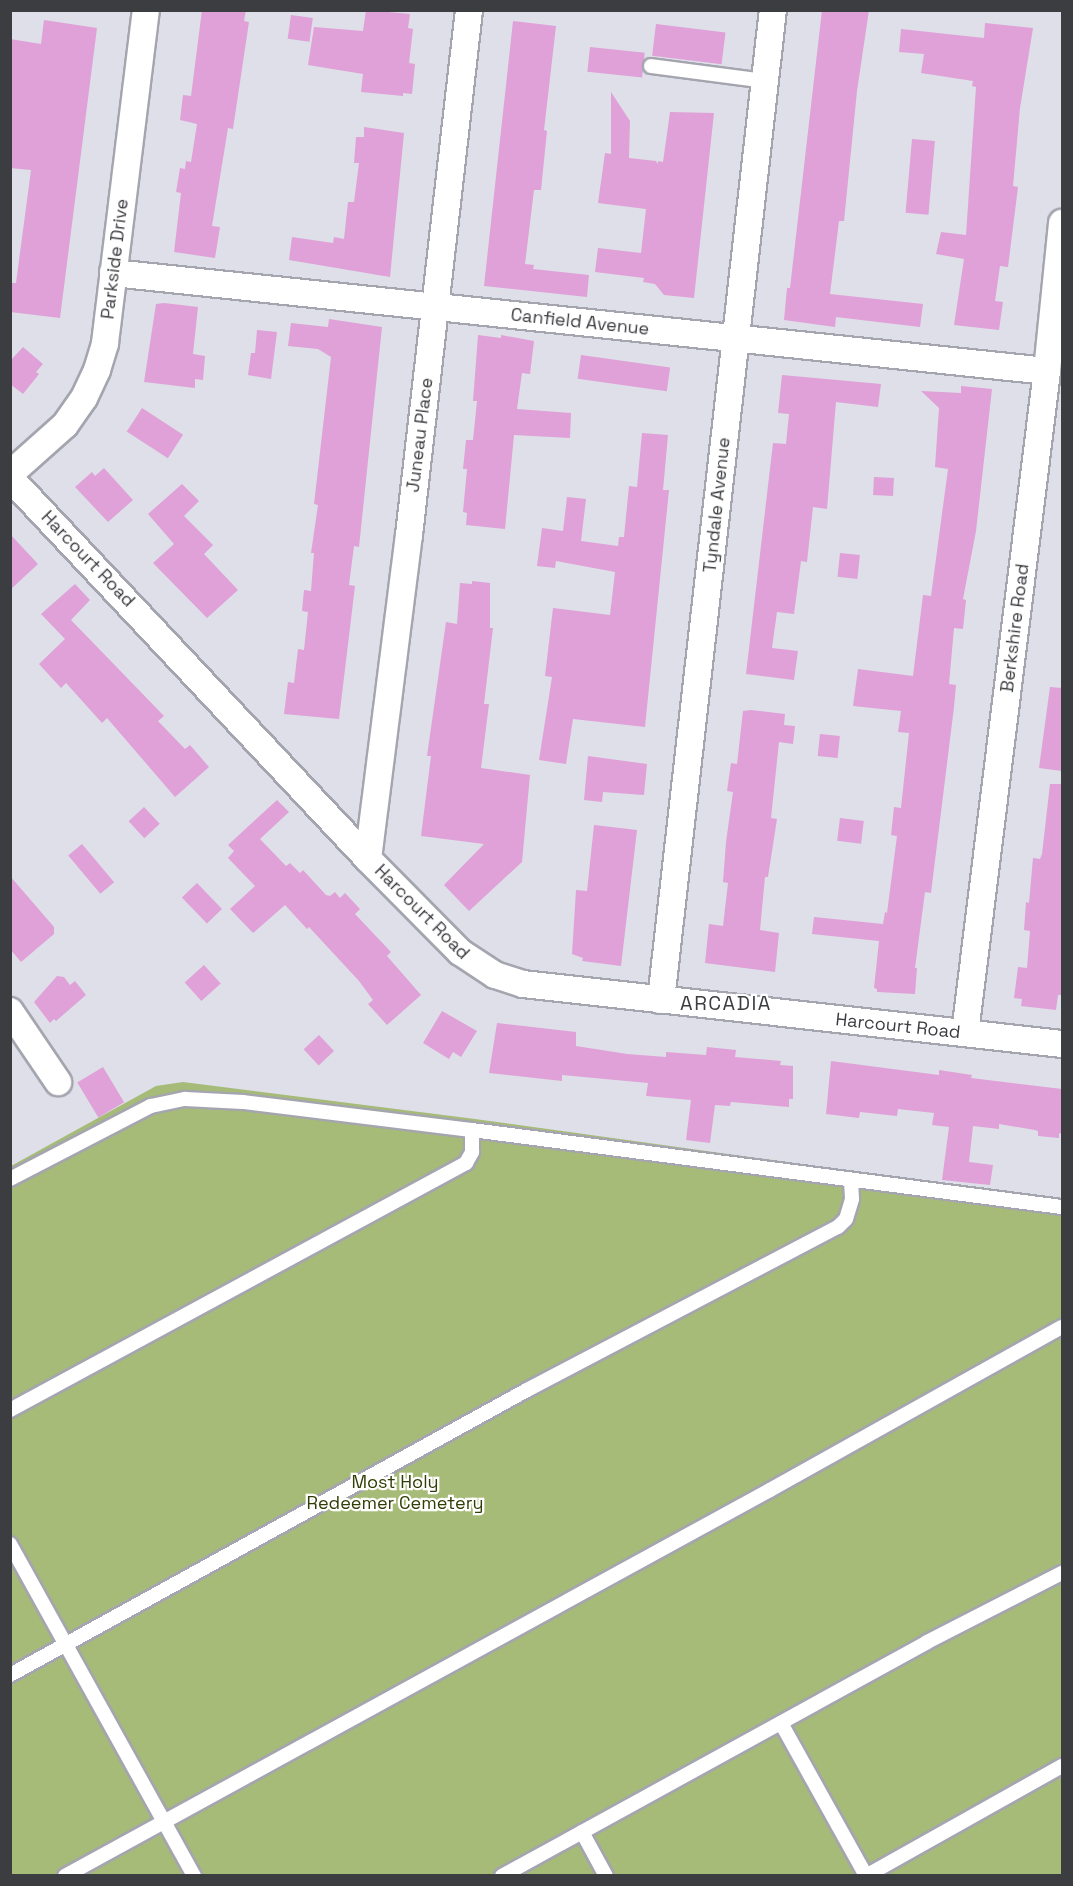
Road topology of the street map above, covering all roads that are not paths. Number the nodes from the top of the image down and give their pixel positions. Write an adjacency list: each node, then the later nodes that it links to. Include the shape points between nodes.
1 (146, 10): 7 (street, Parkside Drive)
2 (469, 10): 8 (street, Juneau Place)
3 (773, 10): 5 (street, Tyndale Avenue)
4 (651, 66): 5 (lane)
5 (765, 81): 9 (street, Tyndale Avenue)
6 (1062, 223): 10 (street, Berkshire Road)
7 (113, 273): 8 (street, Canfield Avenue); 11 (street, Parkside Drive, via 105,343 84,398 65,424)
8 (435, 307): 9 (street, Canfield Avenue); 13 (street, Juneau Place)
9 (736, 339): 10 (street, Canfield Avenue); 14 (street, Tyndale Avenue)
10 (1047, 371): 16 (street, Berkshire Road)
11 (10, 474)
12 (10, 478): 13 (street, Harcourt Road)
13 (368, 859): 14 (street, Harcourt Road, via 460,952 495,975 523,984)
14 (661, 1000): 16 (street, Harcourt Road)
15 (10, 1011): 18 (street)
16 (965, 1033): 17 (street, Harcourt Road)
17 (1062, 1044)
18 (58, 1082)
19 (472, 1130): 20 (lane, via 243,1102 185,1099 151,1106); 21 (lane); 24 (lane, via 472,1152 466,1163)
20 (10, 1179)
21 (851, 1181): 22 (lane); 27 (lane, via 852,1199 846,1220 838,1227 527,1390)
22 (1062, 1207)
23 (1062, 1327): 31 (lane, via 750,1502)
24 (10, 1410)
25 (10, 1544): 27 (lane)
26 (1061, 1579): 29 (lane, via 927,1642)
27 (67, 1643): 28 (lane); 31 (lane)
28 (10, 1674)
29 (780, 1723): 32 (lane); 37 (lane)
30 (1062, 1766): 37 (lane)
31 (163, 1820): 33 (lane); 34 (lane)
32 (582, 1832): 35 (lane); 36 (lane)
33 (65, 1875)
34 (194, 1875)
35 (502, 1875)
36 (606, 1875)
37 (866, 1875)

